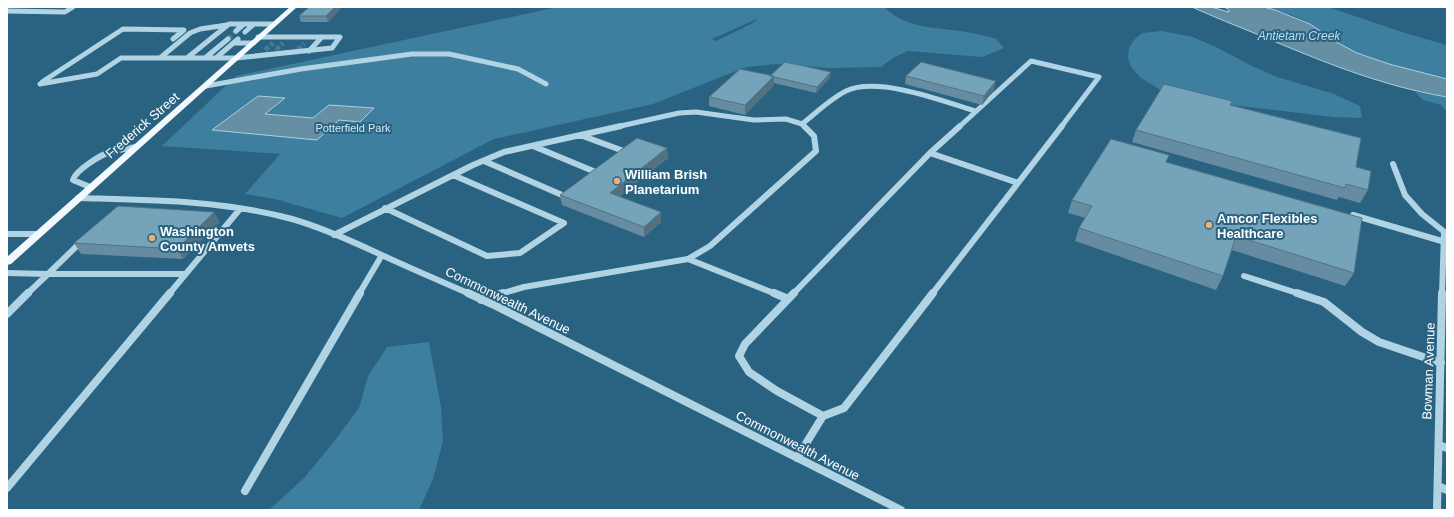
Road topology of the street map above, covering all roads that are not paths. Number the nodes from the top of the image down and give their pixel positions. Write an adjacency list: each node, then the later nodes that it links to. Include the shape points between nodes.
1 (73, 7): 3 (street, via 65,12)
2 (294, 7): 7 (main road, Frederick Street)
3 (7, 11)
4 (229, 24): 5 (street); 28 (street, via 200,29); 29 (street)
5 (244, 24): 6 (street); 8 (street)
6 (254, 24): 7 (street); 9 (street)
7 (273, 24): 10 (main road, Frederick Street)
8 (236, 31)
9 (246, 32)
10 (258, 37): 11 (street); 19 (main road, Frederick Street)
11 (279, 37): 12 (street); 20 (street)
12 (290, 37): 13 (street); 21 (street)
13 (310, 37): 14 (street); 22 (street)
14 (322, 37): 25 (street); 25 (street, via 340,37 332,48)
15 (228, 38): 30 (street)
16 (173, 39): 28 (street, via 184,30 123,29 40,84 97,74 121,58)
17 (238, 39): 18 (street)
18 (233, 43): 19 (street); 31 (street)
19 (253, 43): 32 (main road, Frederick Street)
20 (273, 43)
21 (284, 43)
22 (304, 43)
23 (265, 50): 27 (street)
24 (276, 50): 26 (street)
25 (309, 51): 26 (street)
26 (271, 55): 27 (street)
27 (260, 56): 32 (street)
28 (160, 58): 29 (street)
29 (187, 58): 30 (street)
30 (205, 58): 31 (street)
31 (216, 58): 32 (street)
32 (236, 58): 34 (main road, Frederick Street)
33 (546, 84): 34 (street, via 518,69 449,54 412,54 301,69)
34 (206, 86): 39 (main road, Frederick Street)
35 (975, 111): 36 (street, via 895,88 867,85 847,90); 41 (street); 46 (street, via 1031,60 1099,77)
36 (802, 124): 37 (street, via 786,119 754,120 696,112 679,113); 59 (street, via 814,136 816,150 710,246)
37 (580, 135): 38 (street); 40 (street)
38 (533, 146): 42 (street, via 504,152); 44 (street)
39 (136, 147): 47 (main road, Frederick Street); 47 (street, via 110,152 74,176 74,180)
40 (629, 153)
41 (930, 153): 46 (street); 65 (street)
42 (484, 161): 45 (street); 48 (street)
43 (1393, 164): 56 (street, via 1405,195)
44 (598, 173)
45 (453, 175): 50 (street); 50 (street, via 564,223 520,253 486,256)
46 (1018, 183): 69 (street, via 844,408)
47 (90, 188): 49 (main road, Frederick Street)
48 (562, 195)
49 (78, 198): 51 (street, Commonwealth Avenue, via 122,202 172,201); 54 (main road, Frederick Street)
50 (385, 208): 55 (street)
51 (240, 209): 55 (street, Commonwealth Avenue, via 292,219); 63 (street)
52 (1345, 213): 56 (street)
53 (7, 234): 54 (street)
54 (38, 234): 60 (main road, Frederick Street)
55 (334, 235): 58 (street, Commonwealth Avenue)
56 (1445, 236): 68 (street, Bowman Avenue)
57 (86, 237): 62 (street)
58 (382, 255): 66 (street, Commonwealth Avenue); 74 (street)
59 (688, 259): 65 (street); 66 (street, via 524,287)
60 (7, 262)
61 (7, 273): 62 (street)
62 (48, 274): 63 (street); 67 (street)
63 (185, 274): 72 (street)
64 (1244, 276): 68 (street, via 1324,302 1379,342)
65 (788, 299): 69 (street, via 745,344 739,356 749,372 777,391)
66 (481, 300): 71 (street, Commonwealth Avenue)
67 (7, 314)
68 (1441, 364): 70 (street, Bowman Avenue)
69 (823, 416): 71 (street)
70 (1443, 447): 73 (street, Bowman Avenue)
71 (797, 458): 75 (street, Commonwealth Avenue)
72 (7, 488)
73 (1442, 488): 76 (street, Bowman Avenue)
74 (245, 491)
75 (901, 510)
76 (1437, 510)

